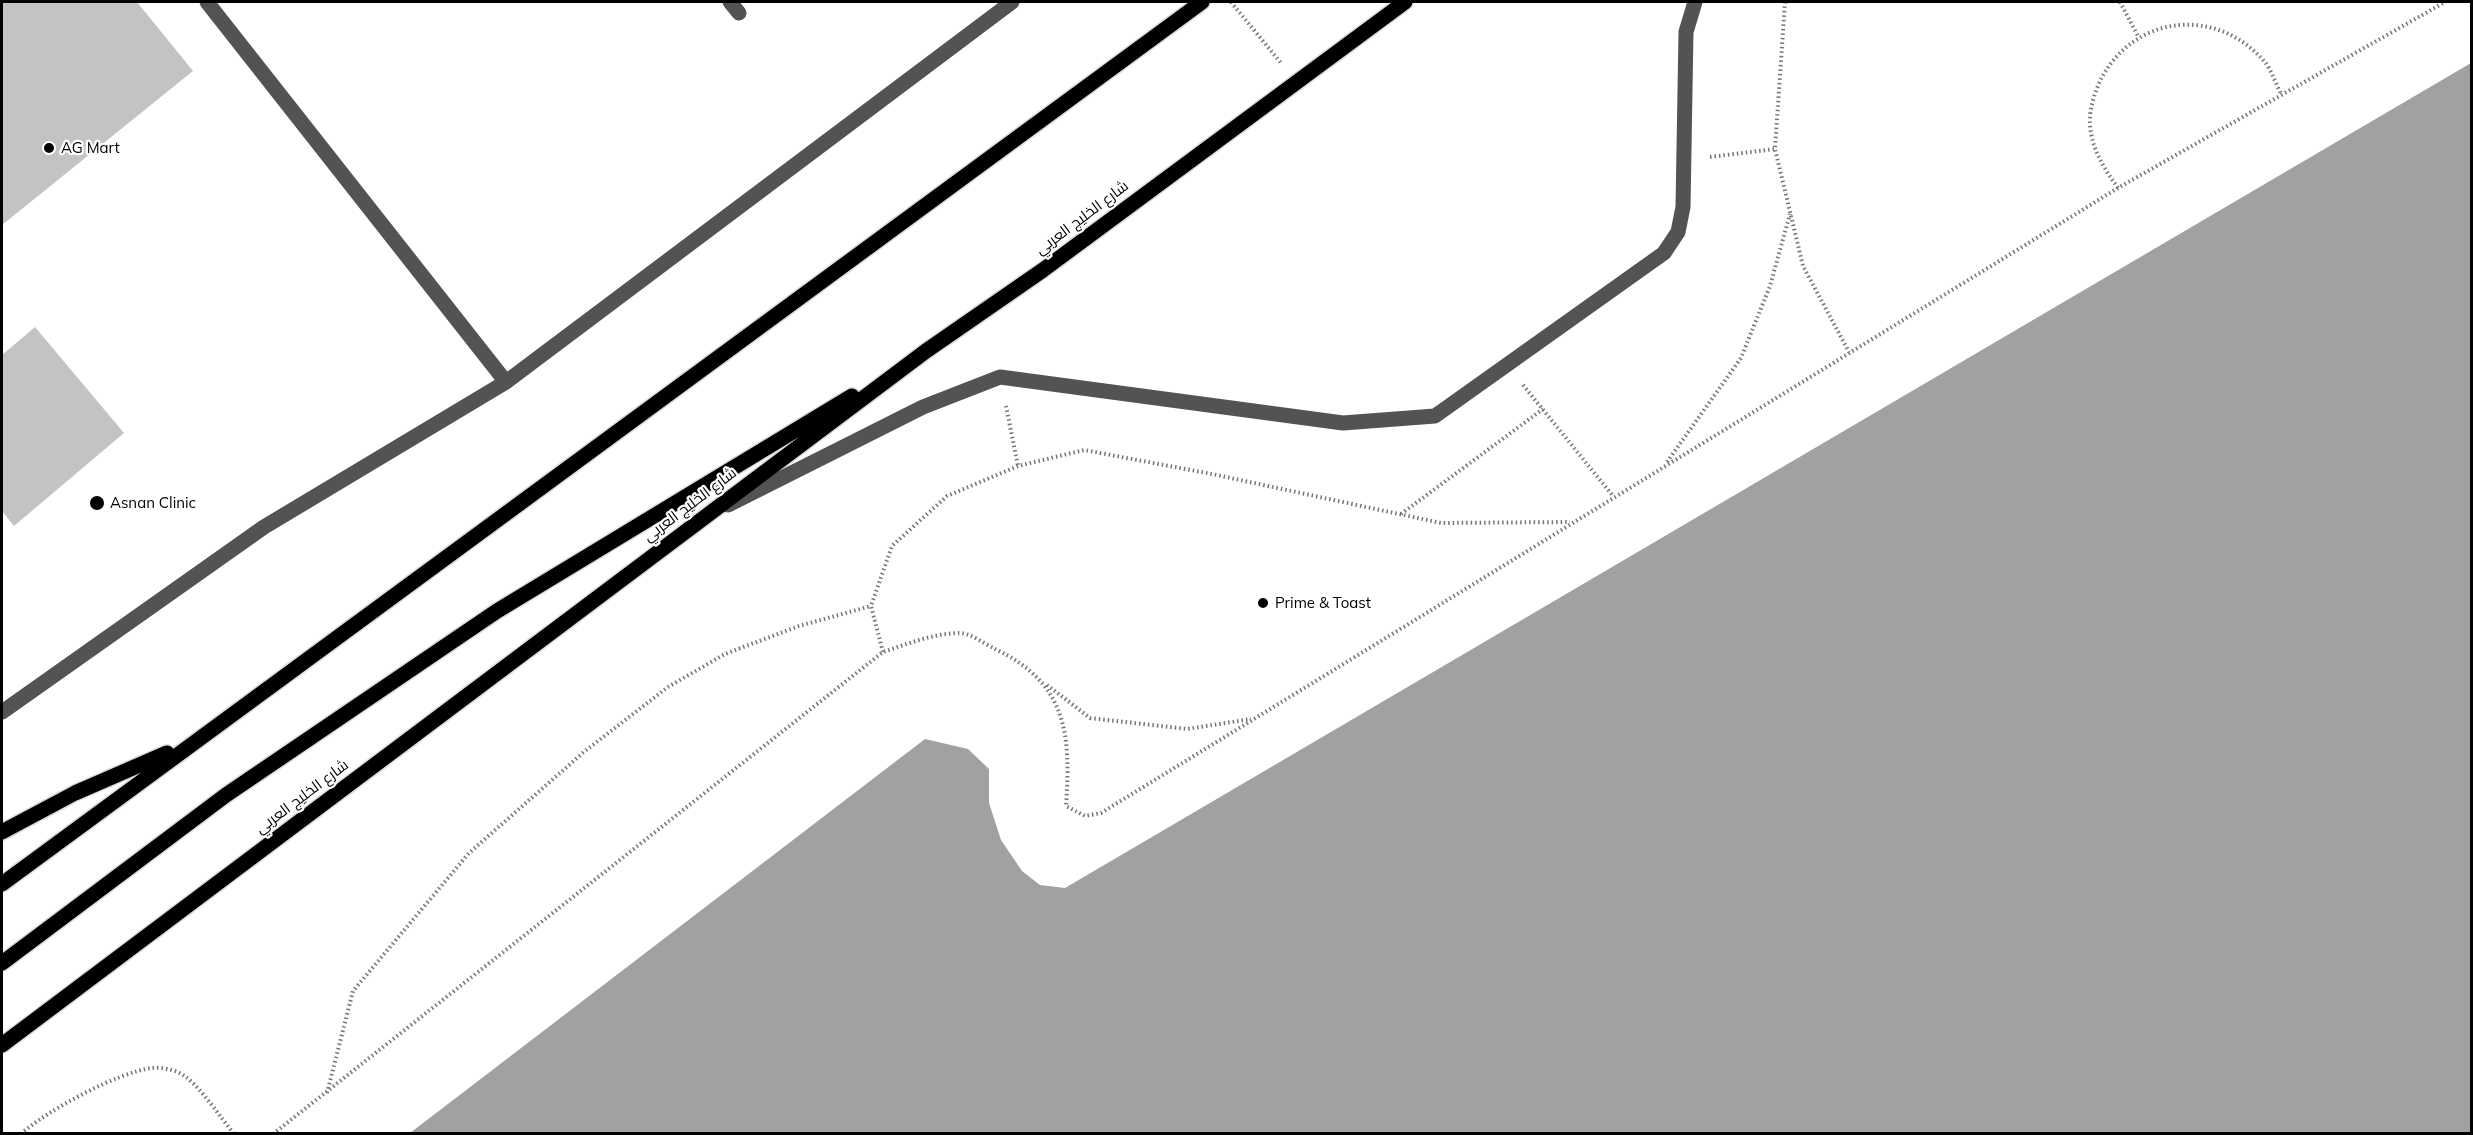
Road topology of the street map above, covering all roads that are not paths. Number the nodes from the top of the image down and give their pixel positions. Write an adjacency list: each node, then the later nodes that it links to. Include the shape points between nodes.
1 (207, 2): 7 (street)
2 (1012, 2): 7 (street)
3 (1202, 2): 10 (main road)
4 (1406, 2): 6 (main road, شارع الخليج العربي, via 1043,270)
5 (1695, 2): 8 (street, via 1686,32 1685,160 1678,232 1664,253 1435,416 1343,423 1000,377 923,407)
6 (926, 351): 8 (main road, شارع الخليج العربي); 13 (main road, via 497,611 226,795)
7 (506, 382): 9 (street, via 264,526)
8 (707, 516): 14 (main road, شارع الخليج العربي)
9 (2, 712)
10 (186, 746): 11 (main road, via 75,793); 12 (main road)
11 (2, 832)
12 (2, 884)
13 (2, 963)
14 (2, 1045)

